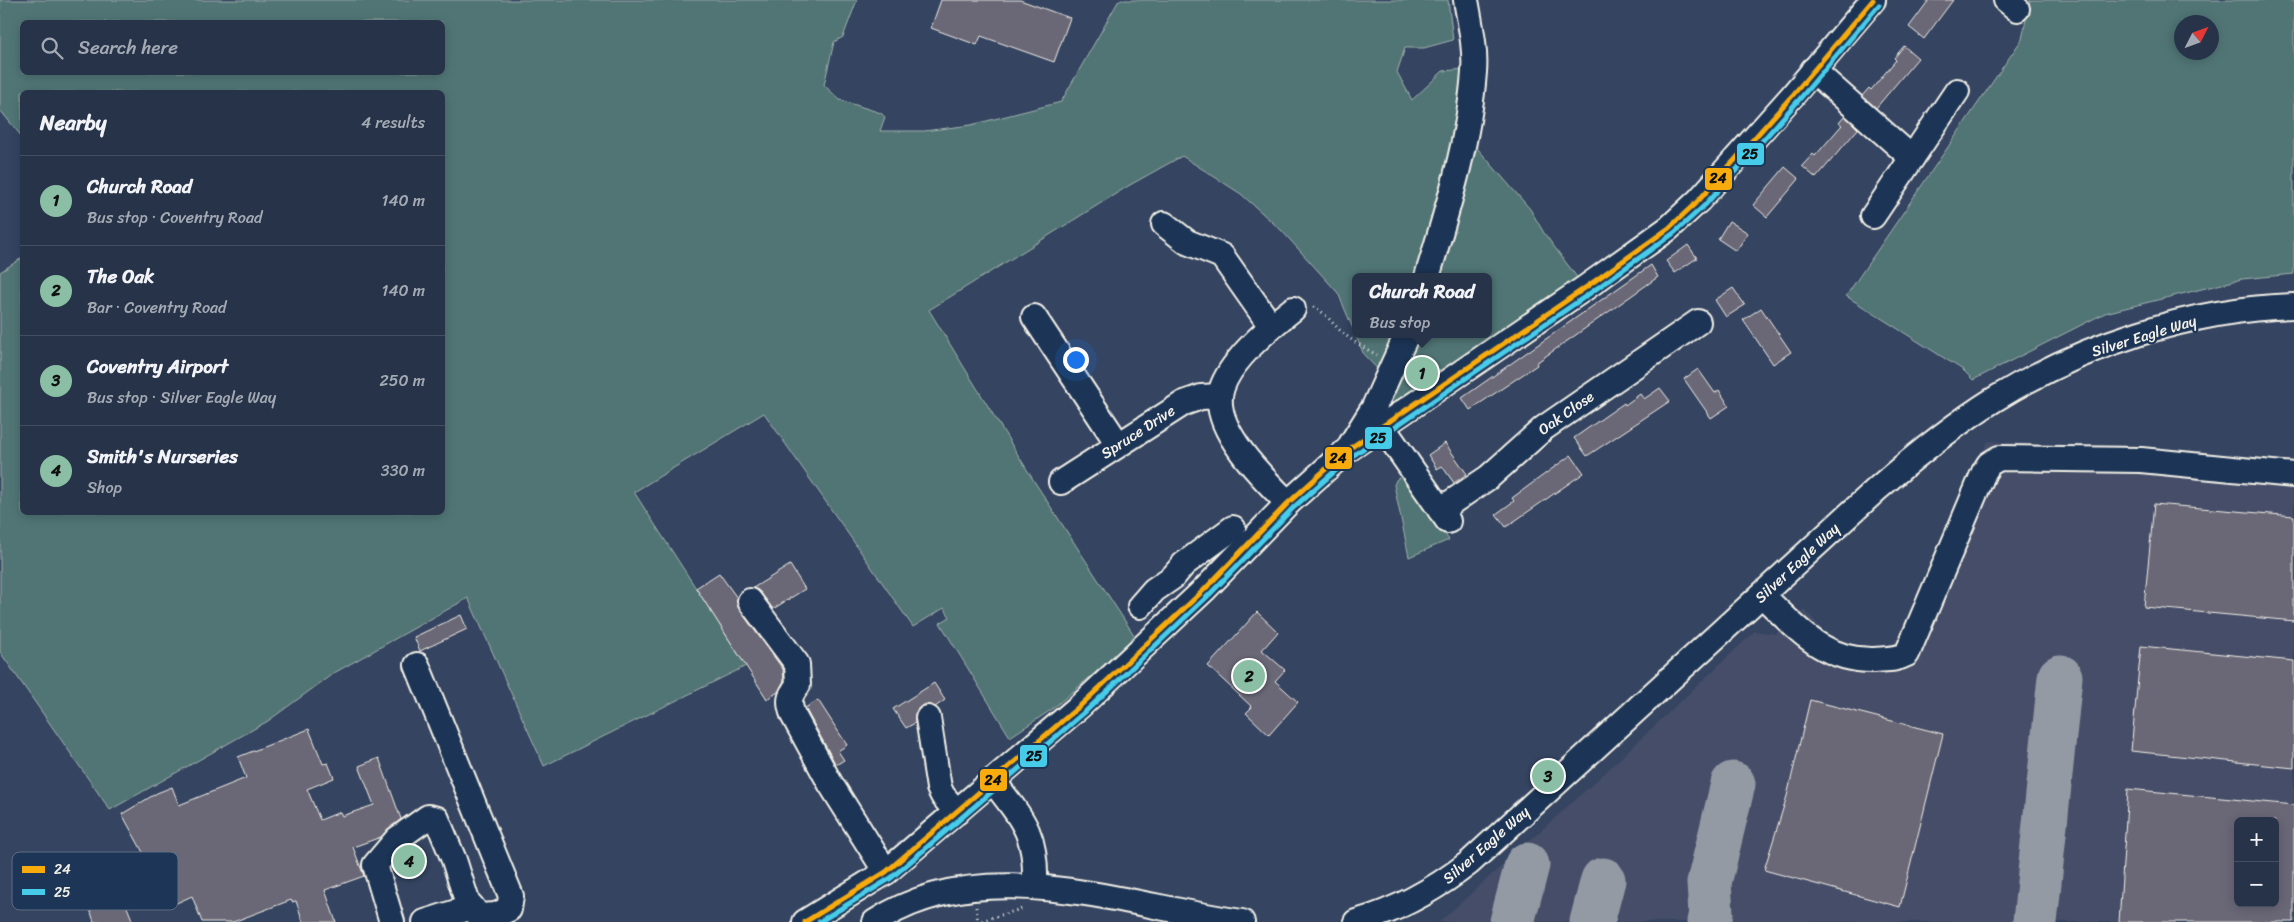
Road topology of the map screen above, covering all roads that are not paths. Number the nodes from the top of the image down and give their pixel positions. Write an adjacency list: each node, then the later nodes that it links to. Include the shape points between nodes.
1 (1466, 0): 8 (street, via 1475,70 1465,134)
2 (1872, 0): 3 (street)
3 (1813, 70): 5 (street); 16 (street, via 1699,200 1669,228)
4 (1957, 91): 5 (street)
5 (1912, 158): 6 (street)
6 (1873, 216)
7 (1164, 224): 13 (street, via 1187,242 1222,256)
8 (1428, 273)
9 (2294, 306): 24 (street, Silver Eagle Way, via 2236,311 2179,323 2135,335 2036,376 1944,433)
10 (1293, 309): 13 (street)
11 (1034, 317): 17 (street)
12 (1698, 322): 16 (street, Oak Close, via 1544,428 1444,516)
13 (1271, 326): 15 (street, via 1231,370)
14 (1405, 338): 18 (street, via 1374,407)
15 (1220, 396): 17 (street, Spruce Drive, via 1184,402); 21 (street, via 1223,415 1232,436 1264,479)
16 (1382, 426): 18 (street)
17 (1118, 444): 20 (street, Spruce Drive)
18 (1346, 451): 21 (street)
19 (2294, 475): 24 (street, via 2141,460 1999,458 1984,472 1907,654 1897,659 1857,660 1834,654 1809,640)
20 (1061, 482)
21 (1288, 503): 26 (street)
22 (1233, 528): 23 (street, via 1184,564)
23 (1173, 577): 26 (street); 27 (street, via 1154,590)
24 (1762, 594): 40 (street, Silver Eagle Way, via 1469,863 1422,896)
25 (750, 601): 32 (street, via 797,664 798,685 791,693 789,704 793,715 830,783)
26 (1192, 601): 30 (street, via 1095,693)
27 (1140, 606)
28 (418, 665): 34 (street, via 512,896 509,909 496,915 479,916)
29 (928, 718): 31 (street, via 939,788)
30 (993, 782): 31 (street); 33 (street, via 1028,830 1034,848)
31 (957, 812): 32 (street)
32 (886, 872): 37 (street)
33 (1032, 897): 38 (street, via 953,890 902,907); 39 (street)
34 (472, 907): 35 (street, via 437,819 428,816 403,834 375,865); 36 (street)
35 (395, 922)
36 (425, 922)
37 (805, 922)
38 (875, 922)
39 (1242, 922)
40 (1356, 922)

